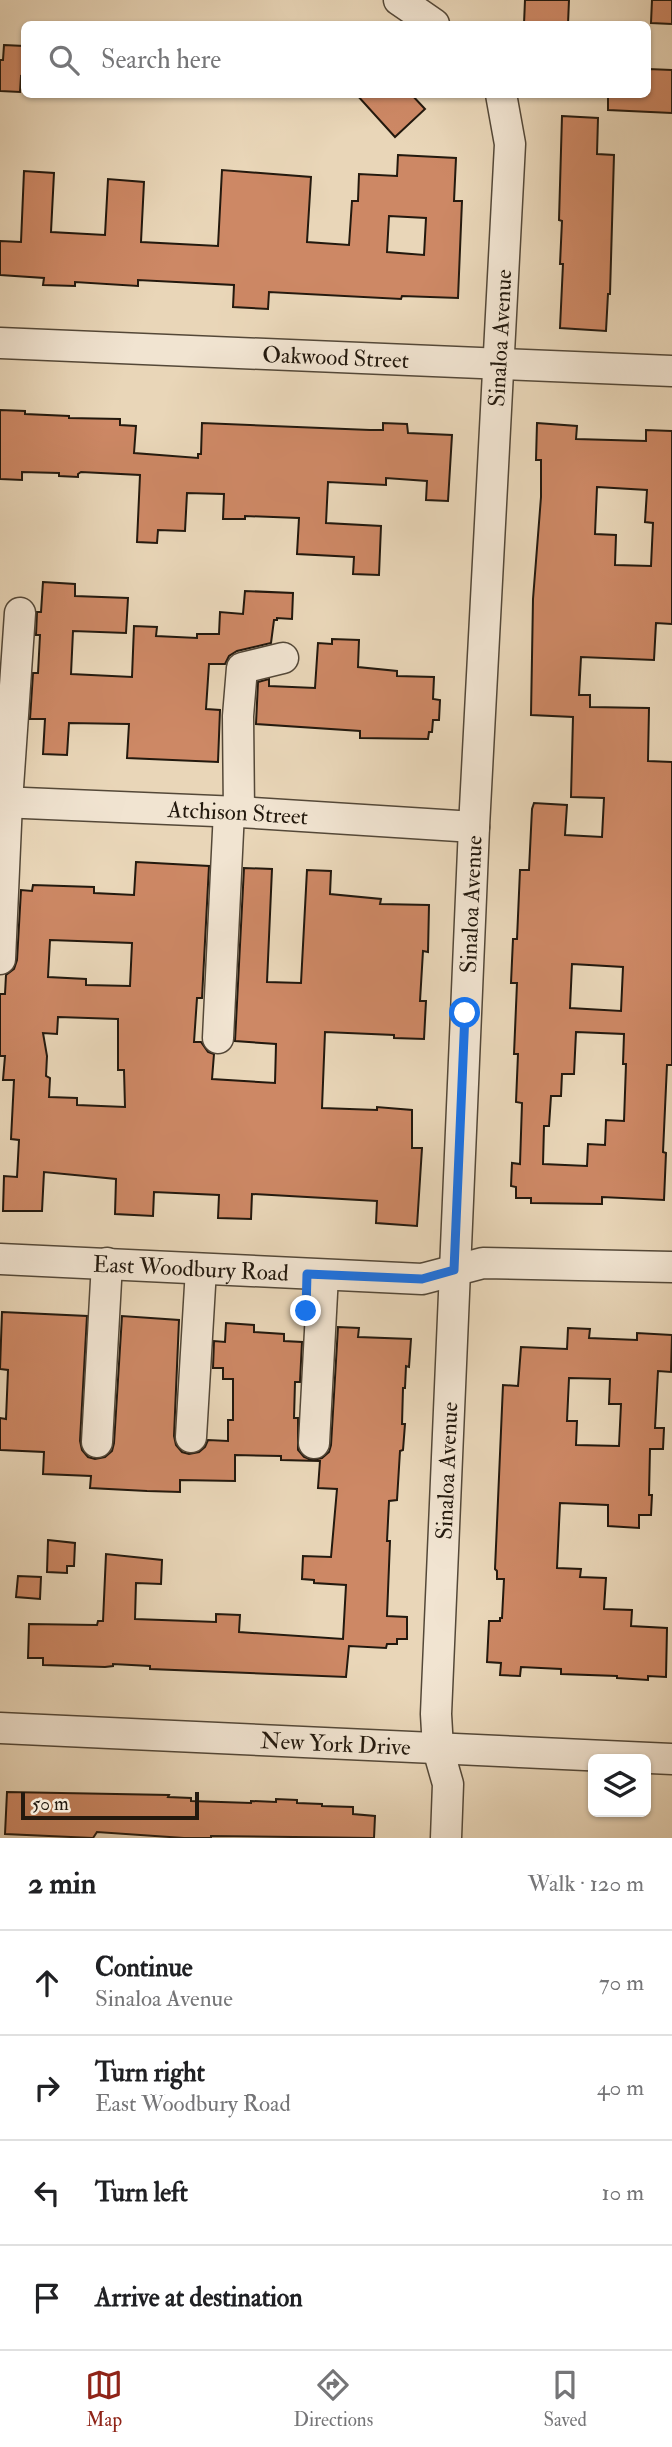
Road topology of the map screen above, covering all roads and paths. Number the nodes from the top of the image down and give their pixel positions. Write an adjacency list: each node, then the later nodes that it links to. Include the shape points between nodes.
1 (399, 0): 2 (street)
2 (430, 21)
3 (502, 98): 5 (street, Sinaloa Avenue, via 510,144)
4 (0, 343): 5 (street, Oakwood Street)
5 (500, 364): 6 (street, Oakwood Street); 11 (street, Sinaloa Avenue)
6 (672, 371)
7 (20, 612): 9 (street)
8 (283, 658): 10 (street, via 242,668)
9 (3, 802): 10 (street, Atchison Street); 12 (street)
10 (234, 811): 11 (street, Atchison Street); 13 (street)
11 (474, 827): 18 (street, Sinaloa Avenue)
12 (0, 959)
13 (218, 1038)
14 (0, 1259): 15 (street, East Woodbury Road)
15 (107, 1264): 17 (street, East Woodbury Road); 22 (street)
16 (672, 1267): 18 (street, East Woodbury Road, via 483,1263)
17 (201, 1269): 19 (street, East Woodbury Road); 21 (street)
18 (454, 1270): 19 (street, East Woodbury Road, via 422,1279); 25 (street, Sinaloa Avenue)
19 (315, 1274): 20 (street); 23 (street)
20 (301, 1404)
21 (191, 1437)
22 (97, 1442)
23 (314, 1443)
24 (0, 1728): 25 (street, New York Drive)
25 (438, 1749): 26 (street, New York Drive); 27 (street, Sinaloa Avenue, via 448,1784)
26 (672, 1759)
27 (446, 1838)

